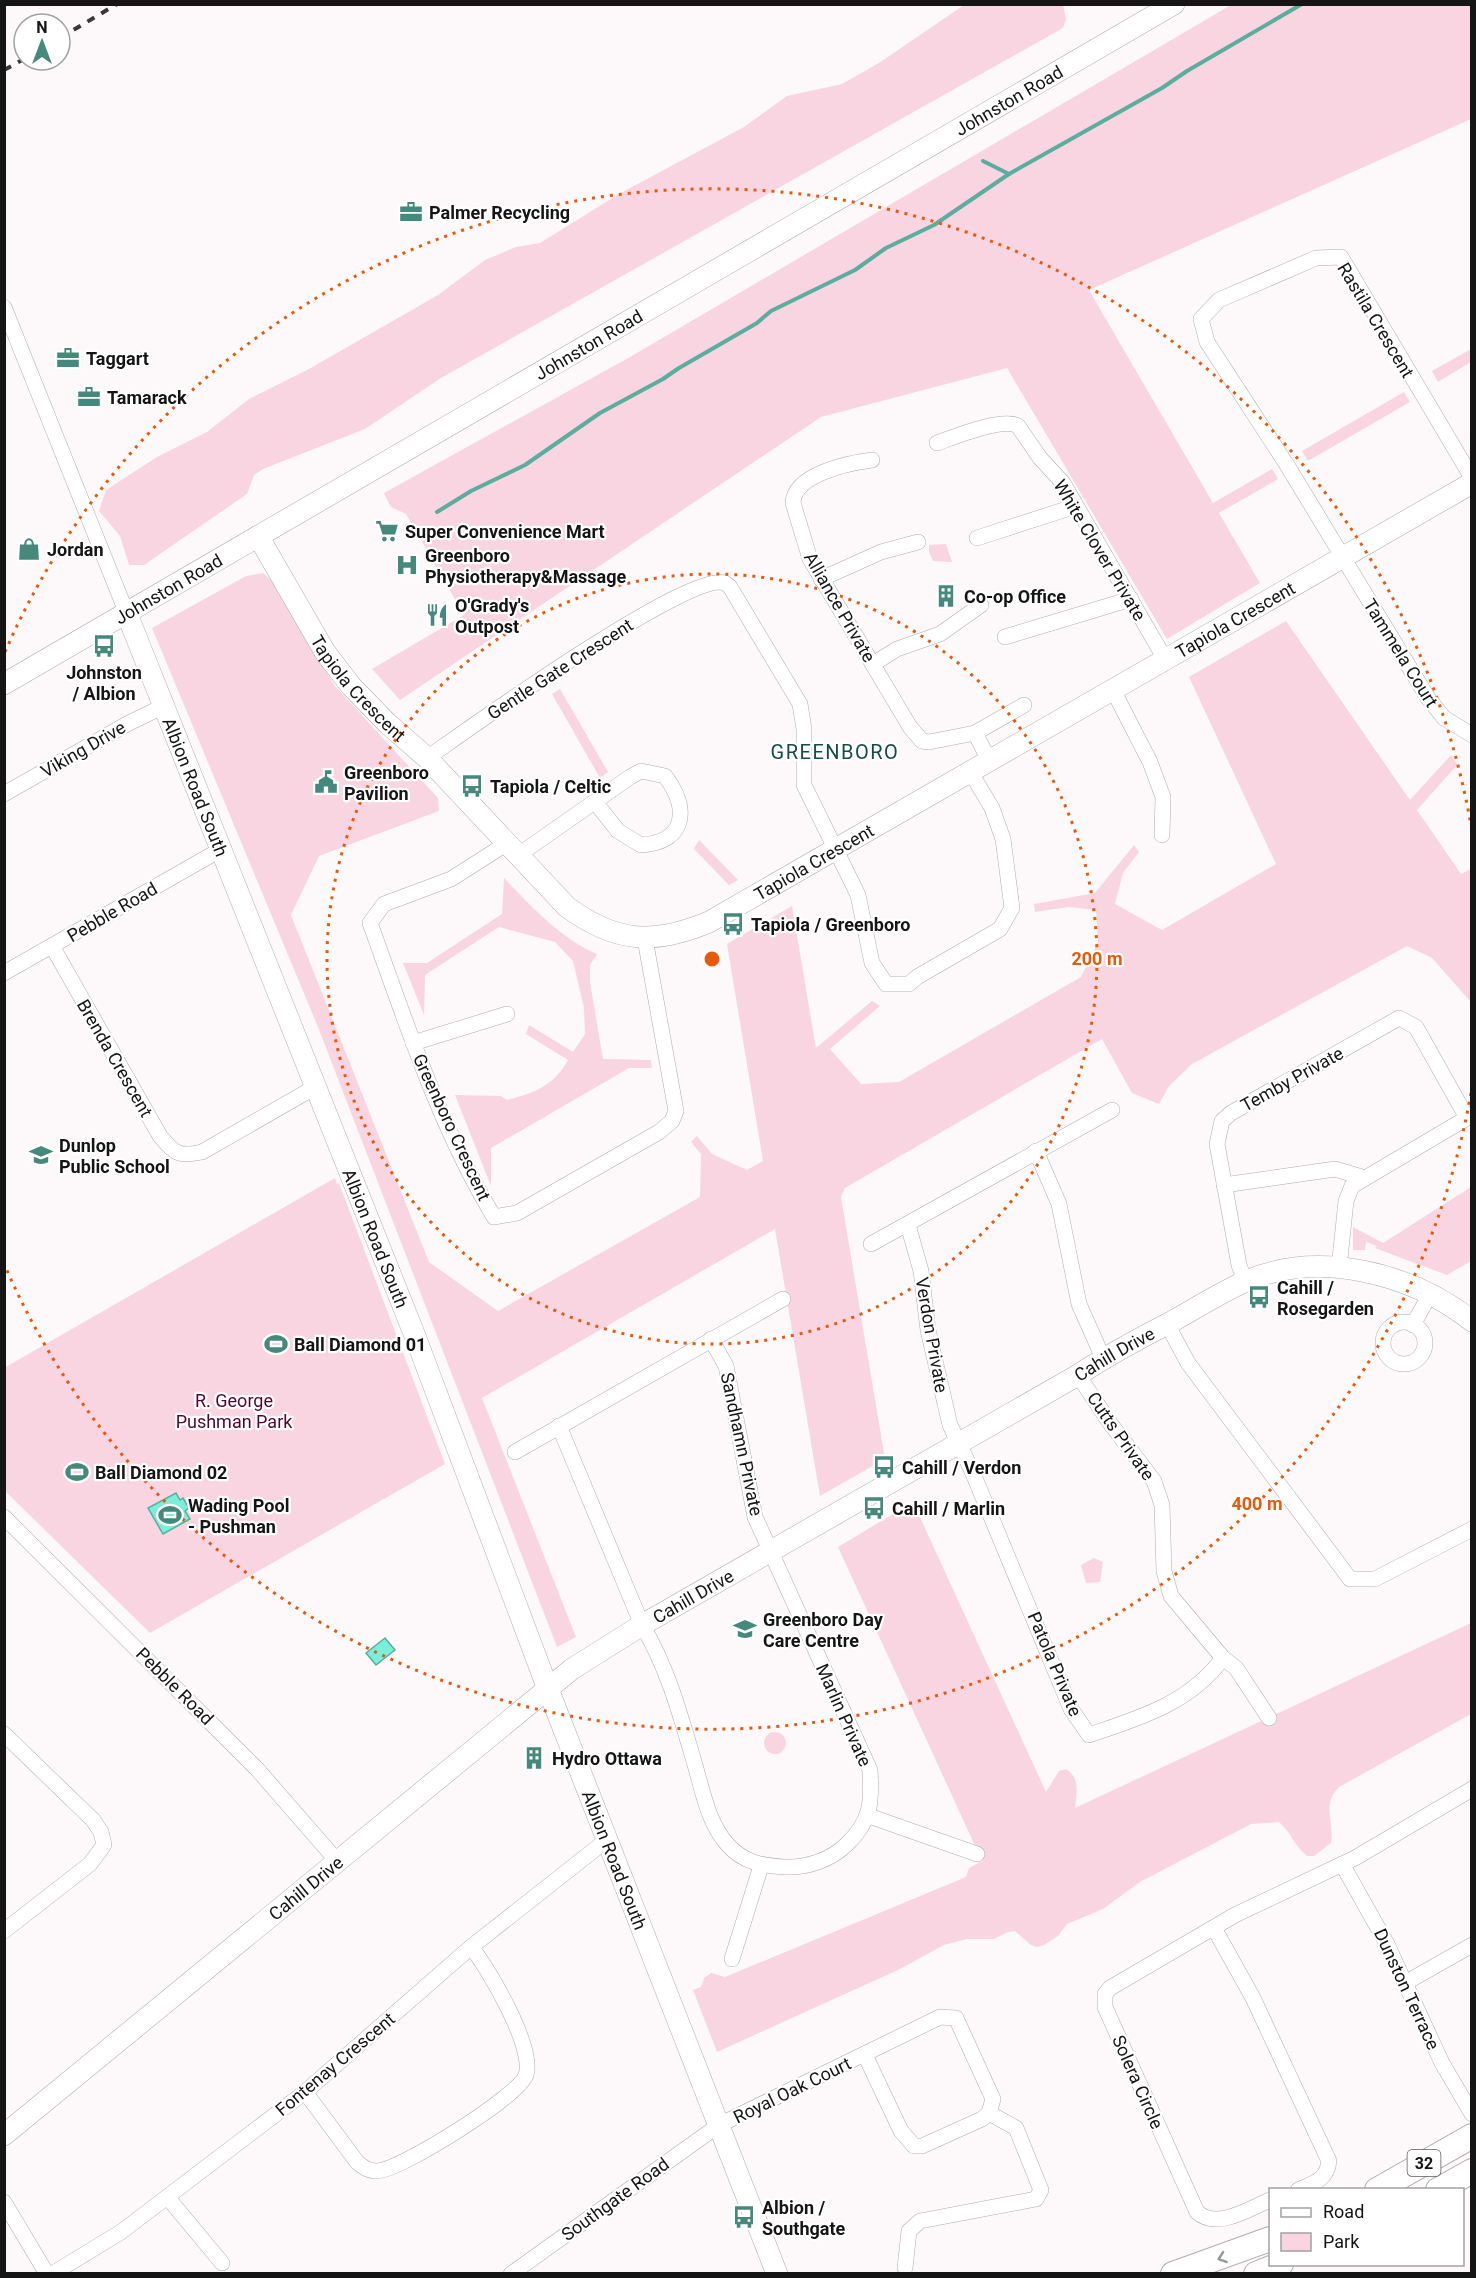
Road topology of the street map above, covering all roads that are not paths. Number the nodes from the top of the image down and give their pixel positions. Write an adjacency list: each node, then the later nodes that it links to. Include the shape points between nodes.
1 (1174, 4): 8 (street, Johnston Road)
2 (4, 307): 15 (street, Albion Road South)
3 (937, 443): 7 (street, White Clover Private, via 1014,423 1063,483)
4 (872, 460): 12 (street, Alliance Private, via 845,463 824,472 798,488 793,496 807,549)
5 (1472, 478): 11 (street, Rastila Crescent, via 1341,257 1316,258 1219,300 1201,319 1207,342)
6 (1472, 483): 11 (street, Tapiola Crescent)
7 (1076, 506): 9 (street); 13 (street, White Clover Private)
8 (258, 536): 15 (street, Johnston Road); 25 (street, Tapiola Crescent, via 325,652 387,723)
9 (977, 538)
10 (918, 542): 12 (street, via 881,552)
11 (1343, 559): 17 (street, Tapiola Crescent); 24 (street, Tammela Court, via 1428,698 1444,718)
12 (821, 579): 18 (street, Alliance Private)
13 (1131, 599): 16 (street); 17 (street, White Clover Private)
14 (981, 605): 18 (street, via 940,634 897,649)
15 (127, 614): 19 (street, Johnston Road); 22 (street, Albion Road South)
16 (1005, 637)
17 (1165, 660): 20 (street, Tapiola Crescent)
18 (873, 664): 23 (street, Alliance Private, via 922,741)
19 (4, 684)
20 (1113, 690): 26 (street, Tapiola Crescent); 30 (street, via 1150,762 1163,797)
21 (1024, 705): 23 (street, Alliance Private)
22 (162, 707): 28 (street, Viking Drive); 32 (street, Albion Road South)
23 (975, 732): 26 (street)
24 (1472, 735)
25 (428, 758): 31 (street, Gentle Gate Crescent, via 620,627 704,584 720,581 730,587 800,704 804,784); 33 (street, Tapiola Crescent)
26 (990, 762): 27 (street, Tapiola Crescent)
27 (971, 773): 31 (street, Tapiola Crescent); 31 (street, via 992,808 1003,839 1012,908 1000,929 909,984 886,984 873,963 858,895)
28 (4, 794)
29 (595, 802): 29 (street, via 618,831 641,845 666,839 681,820 672,785 665,776 653,771 641,771); 33 (street)
30 (1162, 835)
31 (835, 849): 34 (street, Tapiola Crescent, via 709,922 686,932)
32 (220, 850): 35 (street, Pebble Road); 39 (street, Albion Road South)
33 (511, 850): 34 (street, Tapiola Crescent, via 567,908 586,921 611,933); 38 (street, Greenboro Crescent, via 451,879 384,904 370,923)
34 (645, 939): 38 (street, Greenboro Crescent, via 676,1111 672,1121 517,1213 494,1217 472,1181)
35 (52, 946): 36 (street, Pebble Road); 39 (street, Brenda Crescent, via 160,1136 173,1152 202,1152)
36 (4, 974)
37 (507, 1014): 38 (street)
38 (413, 1043)
39 (317, 1086): 65 (street, Albion Road South)
40 (1112, 1110): 42 (street)
41 (1469, 1117): 43 (street, Temby Private); 44 (street, Temby Private, via 1416,1027 1399,1018 1222,1120 1217,1144)
42 (1036, 1151): 45 (street); 55 (street, via 1059,1204 1079,1304)
43 (1365, 1178): 44 (street, via 1335,1168); 47 (street, Temby Private, via 1352,1186 1346,1201)
44 (1224, 1185): 48 (street, Temby Private)
45 (908, 1226): 46 (street); 58 (street, Verdon Private, via 921,1271 928,1330 945,1410)
46 (872, 1244)
47 (1340, 1268): 48 (street, Cahill Drive, via 1280,1271); 49 (street, Cahill Drive, via 1397,1279)
48 (1245, 1281): 52 (street, Cahill Drive)
49 (1430, 1294): 51 (street, Cahill Drive); 53 (street)
50 (783, 1299): 54 (street)
51 (1472, 1321)
52 (1167, 1324): 55 (street, Cahill Drive); 61 (street, via 1188,1363 1350,1579 1375,1579)
53 (1413, 1325)
54 (711, 1339): 57 (street); 62 (street, Sandhamn Private, via 726,1366 749,1493)
55 (1103, 1358): 56 (street, Cahill Drive)
56 (1078, 1375): 58 (street, Cahill Drive); 64 (street, Cutts Private, via 1154,1480 1162,1505 1164,1571 1170,1596)
57 (559, 1426): 59 (street); 63 (street)
58 (960, 1443): 62 (street, Cahill Drive); 64 (street, Patola Private, via 1071,1709 1089,1735 1146,1716 1181,1698)
59 (515, 1452)
60 (4, 1517): 72 (street, Pebble Road, via 249,1761)
61 (1472, 1529)
62 (770, 1551): 63 (street, Cahill Drive); 69 (street, Marlin Private, via 870,1770)
63 (642, 1625): 65 (street, Cahill Drive, via 572,1669); 74 (street, Marlin Private, via 655,1646 676,1701 713,1824 728,1846)
64 (1224, 1658): 66 (street, via 1236,1668)
65 (548, 1689): 70 (street, Albion Road South); 72 (street, Cahill Drive)
66 (1269, 1718)
67 (4, 1734): 76 (street, via 93,1820 104,1845 90,1864)
68 (1472, 1789): 73 (street, Solera Circle)
69 (868, 1816): 71 (street); 74 (street, Marlin Private, via 854,1838 836,1855 799,1868)
70 (608, 1839): 78 (street, Fontenay Crescent); 85 (street, Albion Road South)
71 (977, 1854)
72 (338, 1862): 86 (street, Cahill Drive)
73 (1342, 1864): 75 (street, Solera Circle); 80 (street, Dunston Terrace, via 1388,1944)
74 (761, 1866): 79 (street)
75 (1214, 1928): 89 (street, via 1253,1998 1329,2161 1328,2171 1318,2182); 93 (street, Solera Circle, via 1110,1988 1104,2005 1197,2212 1206,2220 1218,2221)
76 (4, 1931)
77 (1472, 1945): 80 (street)
78 (471, 1947): 82 (street, Fontenay Crescent); 82 (street, via 494,1978 524,2048 525,2077 516,2088 473,2121 395,2166 378,2171 357,2162)
79 (732, 1959)
80 (1405, 1983): 84 (street, Dunston Terrace, via 1442,2063)
81 (865, 2055): 83 (street, Royal Oak Court, via 901,2131 914,2146 922,2146); 83 (street, Royal Oak Court, via 940,2017 956,2018 993,2099); 85 (street, Royal Oak Court)
82 (305, 2092): 92 (street, Fontenay Crescent)
83 (989, 2113): 98 (street, via 1016,2128 1041,2190 1036,2199 920,2221 909,2231)
84 (1472, 2114)
85 (719, 2125): 101 (street, Southgate Road); 102 (street, Albion Road South)
86 (4, 2135)
87 (1472, 2136): 90 (main road, 32)
88 (1472, 2170): 91 (main road, 32)
89 (1303, 2188)
90 (1381, 2188)
91 (1441, 2188)
92 (168, 2198): 96 (street); 100 (street, Fontenay Crescent)
93 (1269, 2200)
94 (4, 2202): 99 (street)
95 (1269, 2239): 103 (main road, one-way to 103)
96 (222, 2263)
97 (1278, 2266): 104 (main road)
98 (905, 2268)
99 (47, 2274)
100 (52, 2274)
101 (511, 2274)
102 (777, 2274)
103 (1173, 2274)
104 (1256, 2274)

